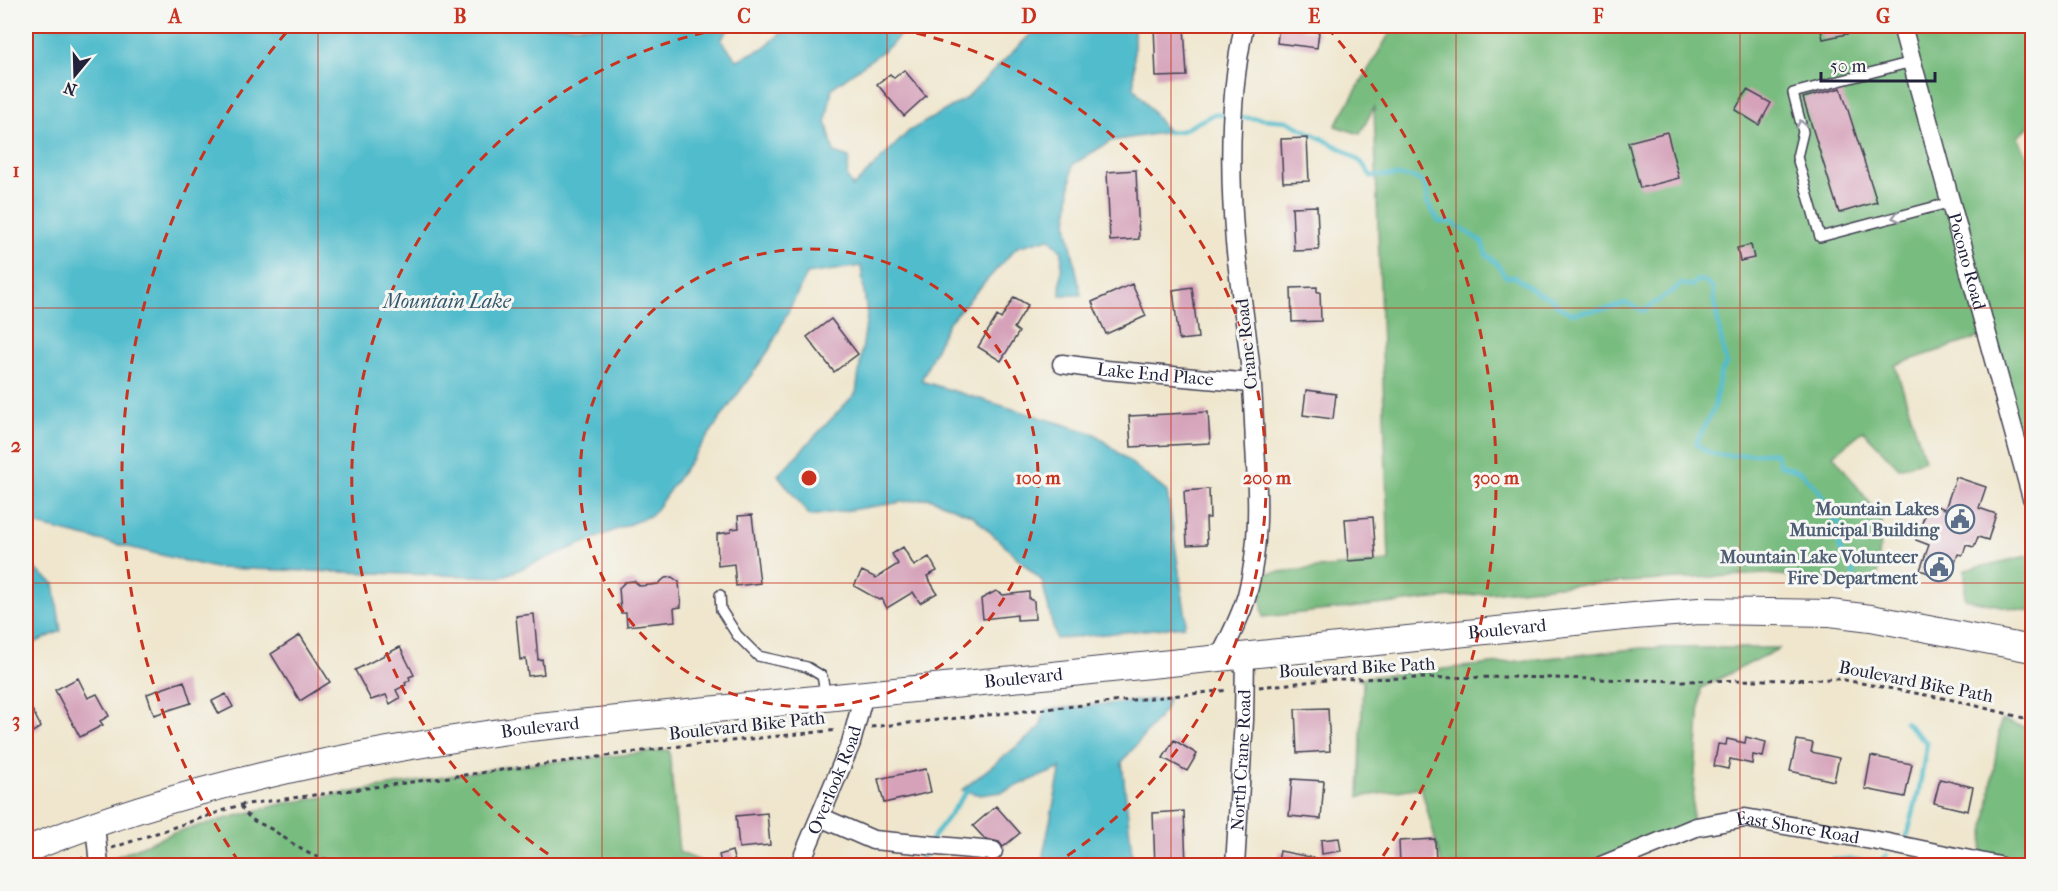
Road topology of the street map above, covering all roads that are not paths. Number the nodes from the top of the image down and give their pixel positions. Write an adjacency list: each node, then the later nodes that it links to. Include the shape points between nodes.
1 (1244, 26): 6 (street, Crane Road, via 1232,120 1231,169)
2 (1902, 26): 3 (street, Pocono Road)
3 (1912, 62): 4 (street, Pocono Road); 4 (lane, one-way to 3, via 1820,237 1797,157 1803,132 1793,93)
4 (1952, 202): 7 (street, Pocono Road)
5 (1062, 364): 6 (street, Lake End Place)
6 (1251, 383): 10 (street, Crane Road, via 1257,470 1256,533 1246,596 1234,630)
7 (2032, 498)
8 (720, 595): 12 (lane, via 721,610 758,656 807,667 822,676)
9 (2032, 649): 10 (main road, Boulevard, via 1830,613 1700,611)
10 (1233, 656): 11 (main road, Boulevard); 19 (street, North Crane Road, via 1245,688)
11 (864, 694): 12 (main road, Boulevard); 13 (street, Overlook Road, via 851,743)
12 (827, 698): 14 (main road, Boulevard, via 529,728 372,752 204,789)
13 (820, 817): 16 (street, via 873,840); 18 (street, Overlook Road)
14 (95, 824): 15 (main road, Boulevard); 17 (street)
15 (26, 850)
16 (993, 851)
17 (99, 866)
18 (799, 866)
19 (1235, 866)
20 (1601, 866): 21 (street, East Shore Road, via 1696,827 1745,818)
21 (1999, 866)

